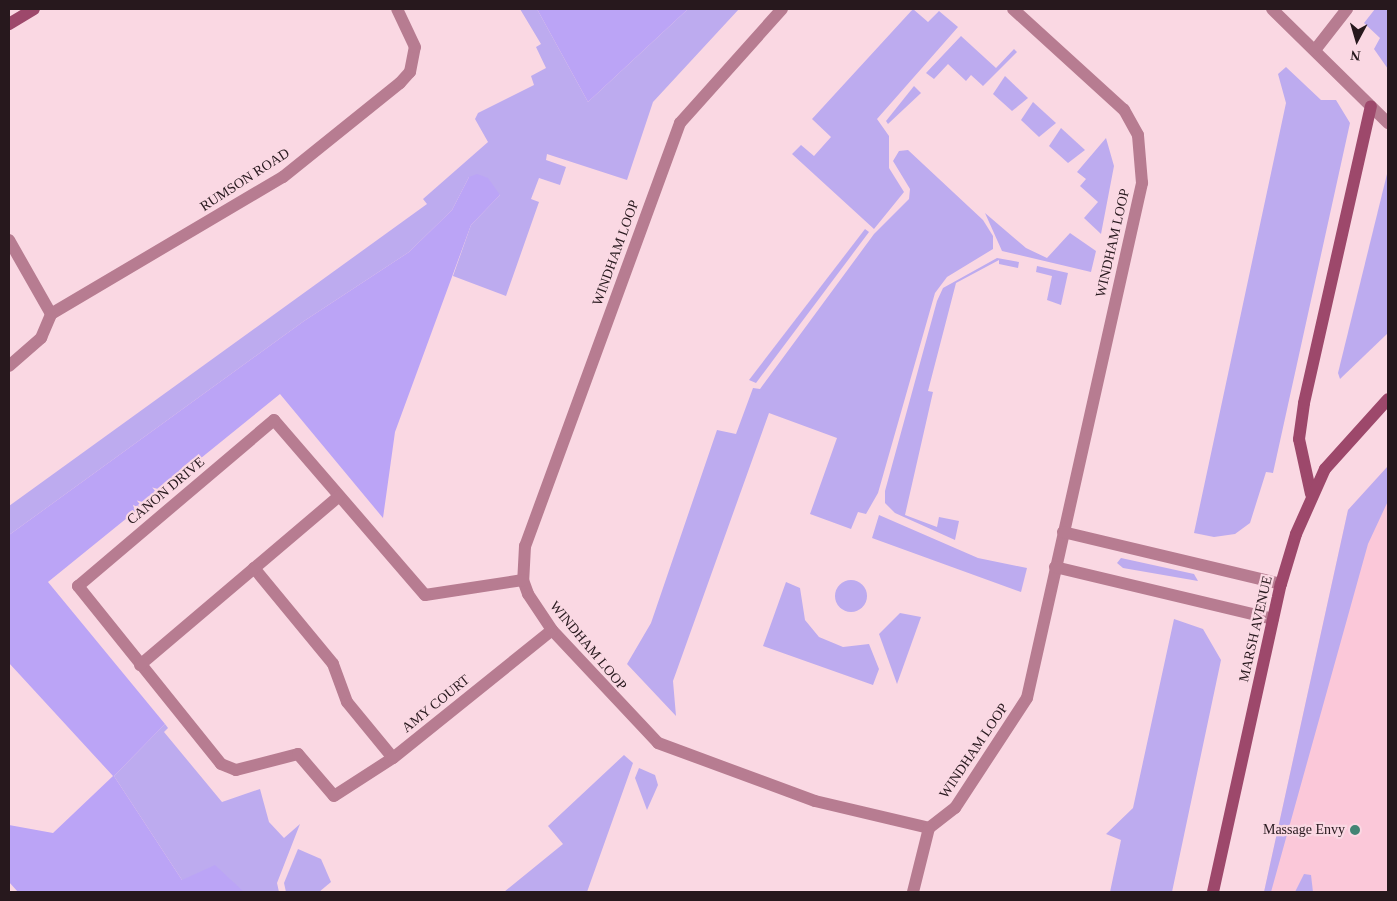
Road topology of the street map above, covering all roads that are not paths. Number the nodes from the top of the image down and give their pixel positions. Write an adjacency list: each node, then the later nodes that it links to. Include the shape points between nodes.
1 (34, 9): 7 (street)
2 (398, 9): 12 (street, RUMSON ROAD, via 415,47 415,60 400,83 283,177)
3 (782, 9): 20 (street, WINDHAM LOOP, via 680,123 525,546)
4 (1013, 9): 17 (street, WINDHAM LOOP, via 1124,110 1138,134 1141,156 1142,183)
5 (1272, 9): 8 (street)
6 (1347, 9): 8 (street)
7 (9, 24)
8 (1315, 50): 9 (street)
9 (1371, 106): 10 (street); 15 (street, via 1304,403 1299,439)
10 (1388, 123)
11 (9, 240): 12 (street)
12 (51, 314): 13 (street, via 41,338)
13 (9, 366)
14 (1388, 400): 15 (street, MARSH AVENUE, via 1326,469)
15 (1311, 494): 21 (street, MARSH AVENUE)
16 (339, 496): 19 (street); 20 (street, CANON DRIVE, via 426,595); 24 (street, CANON DRIVE, via 274,420 81,581 81,592)
17 (1063, 532): 18 (street, WINDHAM LOOP); 21 (street)
18 (1055, 567): 22 (street); 27 (street, WINDHAM LOOP, via 1020,713 955,808)
19 (254, 568): 24 (street); 25 (street, via 333,664 347,702)
20 (523, 580): 23 (street, WINDHAM LOOP, via 528,594)
21 (1281, 584): 22 (street, MARSH AVENUE)
22 (1273, 618): 29 (street, MARSH AVENUE)
23 (552, 630): 25 (street, AMY COURT); 27 (street, WINDHAM LOOP, via 658,743 816,801)
24 (140, 665): 26 (street, CANON DRIVE, via 221,764 236,770 298,754)
25 (393, 758): 26 (street, AMY COURT)
26 (334, 796)
27 (929, 828): 28 (street)
28 (912, 892)
29 (1213, 892)

